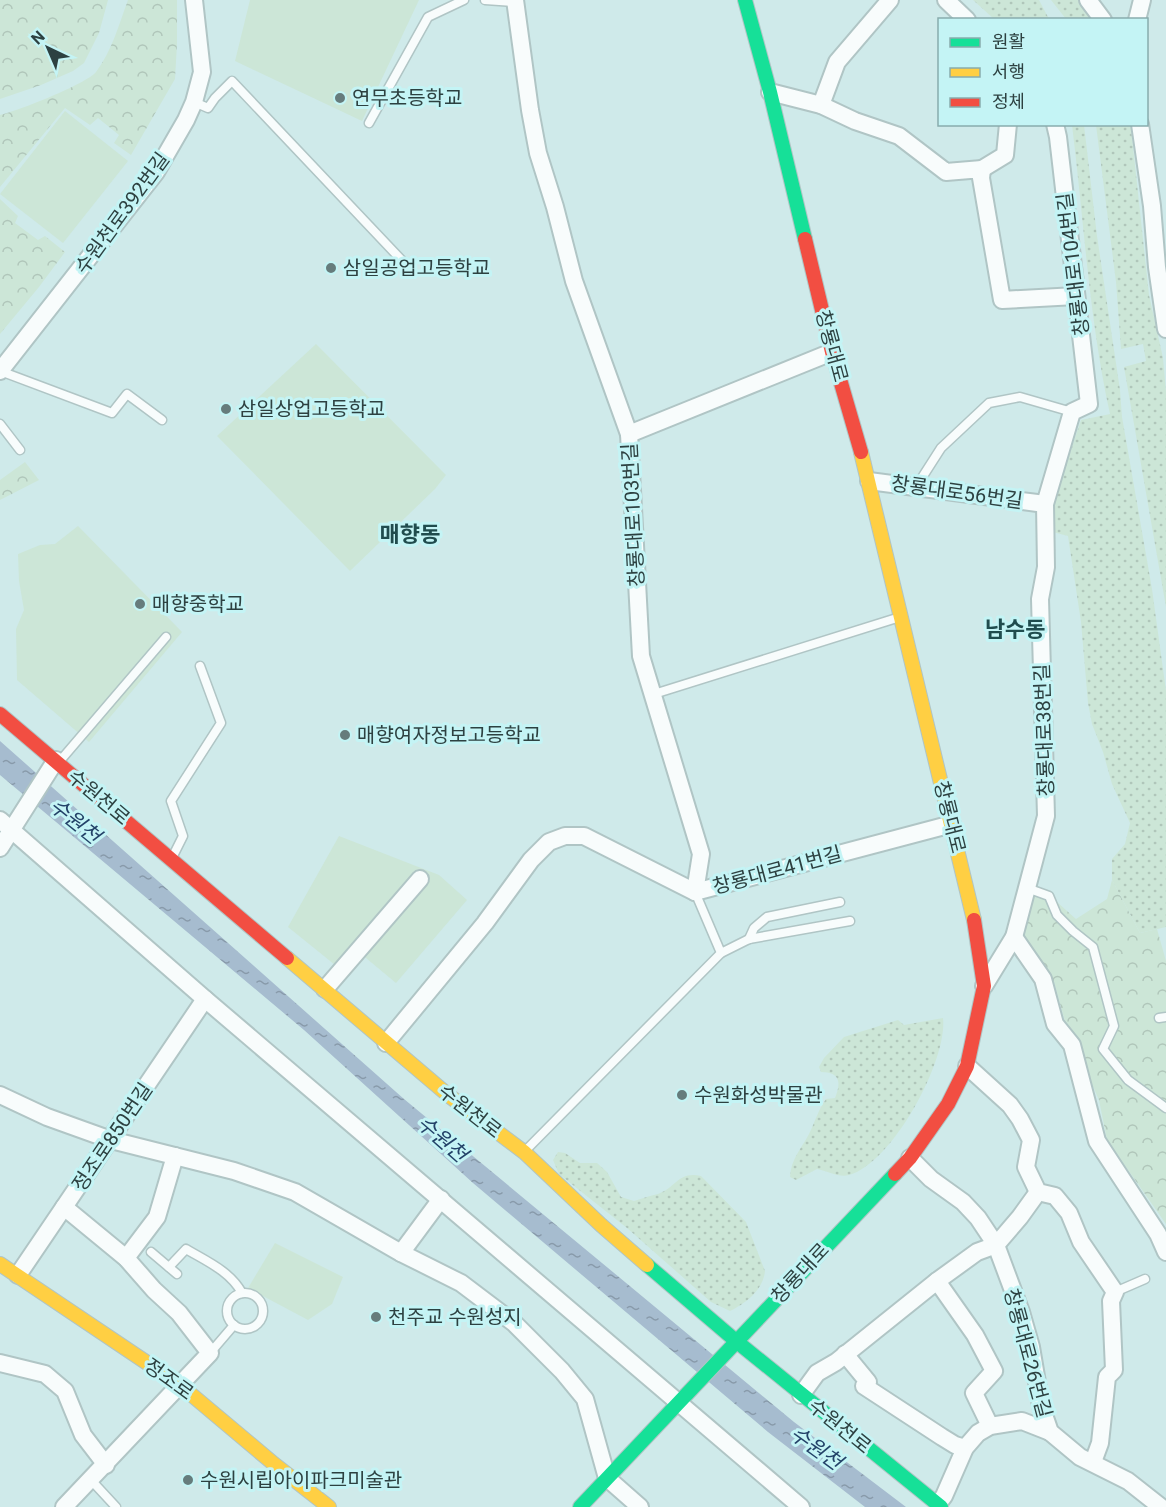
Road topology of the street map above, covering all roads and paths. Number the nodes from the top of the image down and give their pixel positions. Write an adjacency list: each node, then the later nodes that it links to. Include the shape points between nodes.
1 (195, 0): 14 (street, 수원천로392번길, via 202,72)
2 (465, 0): 16 (lane, via 428,17)
3 (485, 0): 9 (lane)
4 (745, 0): 13 (street, 창룡대로)
5 (890, 0): 15 (street, via 837,62)
6 (946, 0): 10 (street)
7 (1088, 0): 11 (street)
8 (1142, 0): 12 (street)
9 (515, 1): 29 (street, 창룡대로103번길, via 538,153 574,281)
10 (965, 18)
11 (1101, 18)
12 (1138, 18)
13 (770, 92): 15 (street); 24 (street, 창룡대로)
14 (194, 102): 21 (lane, via 208,108 232,81); 25 (street, 수원천로392번길, via 156,172)
15 (821, 105): 20 (street, via 899,136 946,172)
16 (369, 123)
17 (1008, 126): 20 (street, via 1005,155)
18 (1056, 126): 22 (street, 창룡대로104번길)
19 (1140, 126): 23 (street)
20 (982, 169): 22 (street, via 1002,300)
21 (410, 269)
22 (1076, 296): 26 (street, 창룡대로104번길, via 1089,404)
23 (1166, 329)
24 (832, 352): 29 (street); 31 (street, 창룡대로)
25 (0, 371): 27 (lane, via 112,413 127,394)
26 (1072, 412): 32 (lane, via 1020,397 989,403 941,448); 33 (street, 창룡대로38번길)
27 (162, 420)
28 (0, 424): 30 (lane)
29 (629, 434): 37 (street, 창룡대로103번길, via 641,656)
30 (20, 450)
31 (869, 481): 32 (street, 창룡대로56번길); 34 (street, 창룡대로)
32 (916, 487): 33 (street, 창룡대로56번길)
33 (1045, 504): 45 (street, 창룡대로38번길, via 1046,567 1040,599 1046,816)
34 (901, 617): 37 (lane); 41 (street, 창룡대로)
35 (166, 638): 39 (lane)
36 (200, 666): 43 (lane, via 220,723 171,801 183,836)
37 (654, 694): 46 (street, 창룡대로103번길, via 701,854)
38 (0, 714): 39 (street, 수원천로)
39 (55, 762): 40 (street); 43 (street, 수원천로)
40 (10, 822): 42 (street); 54 (street)
41 (952, 824): 46 (street, 창룡대로41번길); 52 (street, 창룡대로)
42 (0, 848)
43 (172, 859): 53 (street, 수원천로)
44 (420, 879): 53 (street)
45 (1028, 888): 49 (street, 창룡대로38번길); 58 (lane, via 1049,896 1057,915 1093,947 1114,1026 1103,1049 1128,1080)
46 (695, 892): 51 (lane); 55 (street, 창룡대로41번길, via 584,836 565,836 549,842)
47 (840, 902): 50 (lane, via 767,917 754,928)
48 (850, 921): 50 (lane)
49 (1014, 937): 52 (street, 창룡대로38번길); 68 (street, via 1043,979 1055,1024 1072,1045 1097,1141)
50 (749, 939): 51 (lane)
51 (721, 953): 60 (lane)
52 (984, 986): 56 (street, 창룡대로)
53 (325, 989): 55 (street, 수원천로)
54 (205, 999): 59 (street, 정조로850번길); 64 (street)
55 (386, 1043): 60 (street, 수원천로)
56 (967, 1066): 62 (street, 창룡대로, via 948,1104); 63 (street, via 1020,1119 1031,1140 1026,1167)
57 (0, 1095): 59 (street)
58 (1166, 1108)
59 (111, 1140): 61 (street); 65 (street, 정조로850번길)
60 (524, 1152): 80 (street, 수원천로, via 601,1225)
61 (175, 1156): 69 (street, via 294,1192); 70 (street, via 157,1217)
62 (910, 1158): 66 (street, 창룡대로26번길, via 963,1202); 80 (street, 창룡대로)
63 (1038, 1192): 66 (street); 77 (street, via 1055,1196 1069,1213 1081,1242)
64 (441, 1199): 69 (street); 86 (street)
65 (64, 1207): 70 (street); 74 (street, 정조로850번길)
66 (996, 1245): 76 (street, via 977,1252); 88 (street, 창룡대로26번길, via 1021,1312)
67 (151, 1252): 72 (lane)
68 (1166, 1252)
69 (401, 1253): 92 (street, via 461,1283 514,1323 562,1371 585,1399)
70 (126, 1258): 81 (street, via 179,1313)
71 (0, 1264): 74 (street, 정조로)
72 (169, 1267): 73 (lane); 78 (lane, via 186,1249 220,1268)
73 (177, 1274)
74 (18, 1275): 84 (street, 정조로)
75 (1144, 1279): 77 (lane)
76 (937, 1281): 82 (street); 87 (street, via 975,1335 994,1371 974,1393)
77 (1114, 1292): 90 (street, via 1114,1370 1107,1377 1100,1443)
78 (242, 1293): 79 (lane, via 228,1304 228,1316); 79 (lane, via 258,1299 262,1315 251,1328)
79 (234, 1325): 81 (lane)
80 (736, 1341): 85 (street, 수원천로); 86 (street, 창룡대로)
81 (210, 1353): 84 (street)
82 (845, 1354): 85 (street, via 817,1373); 89 (street, via 868,1382 864,1386)
83 (0, 1363): 91 (street, via 45,1374 65,1391 83,1435)
84 (180, 1385): 91 (street); 97 (street, 정조로)
85 (801, 1395): 94 (street, 수원천로)
86 (678, 1402): 92 (street, 창룡대로); 100 (street)
87 (990, 1426): 88 (street, via 1022,1421); 89 (street, via 978,1432)
88 (1050, 1432): 90 (street, 창룡대로26번길)
89 (965, 1448): 94 (street)
90 (1093, 1462): 101 (street, 창룡대로26번길, via 1128,1481)
91 (106, 1465): 93 (street)
92 (607, 1478): 98 (street, 창룡대로); 99 (street)
93 (91, 1480): 95 (street); 96 (lane)
94 (940, 1506)
95 (64, 1507)
96 (116, 1507)
97 (329, 1507)
98 (580, 1507)
99 (640, 1507)
100 (801, 1507)
101 (1161, 1507)

